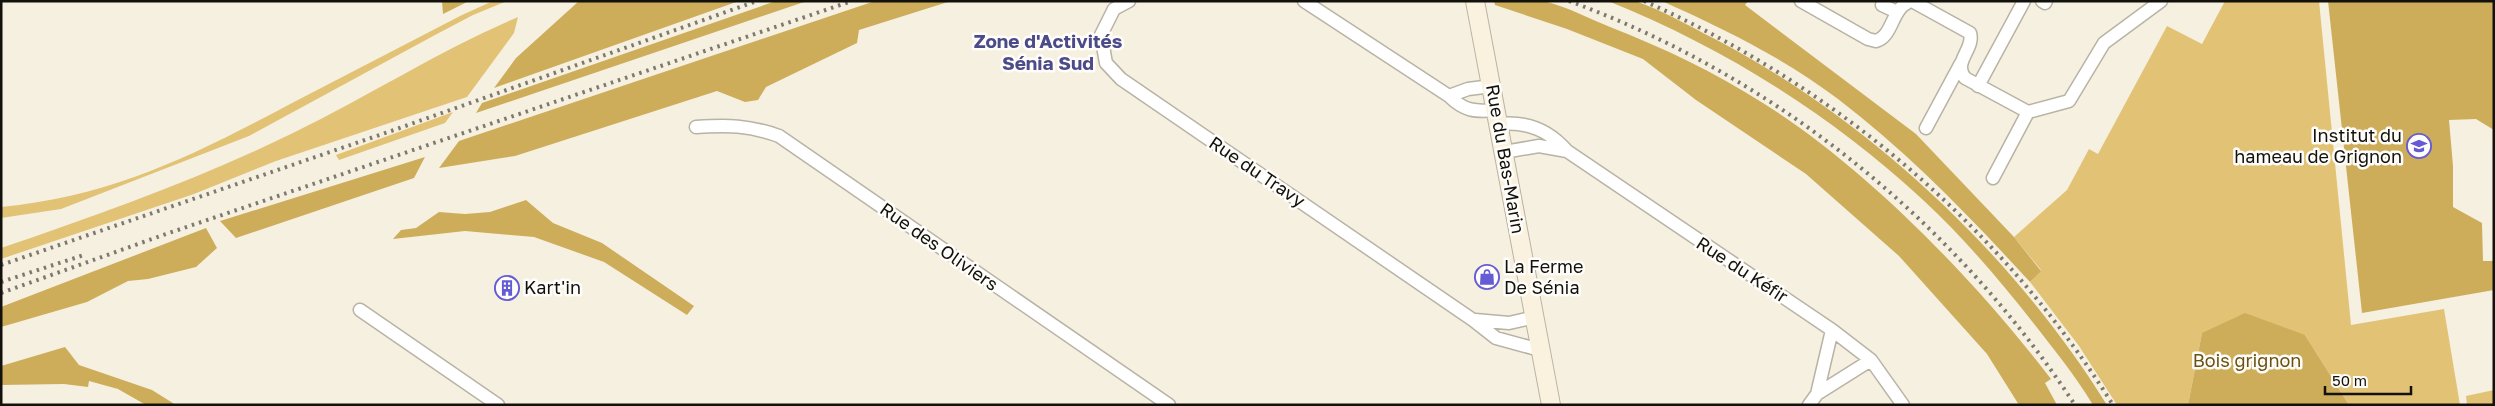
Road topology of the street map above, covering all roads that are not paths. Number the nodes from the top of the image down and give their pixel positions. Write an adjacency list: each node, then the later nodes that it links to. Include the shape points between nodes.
1 (1129, 1): 25 (street, Rue du Travy, via 1114,8 1101,35 1106,63 1121,79)
2 (1304, 1): 15 (street)
3 (1475, 1): 13 (main road, Rue du Bas-Marin)
4 (1801, 1): 11 (street, via 1876,41 1884,37)
5 (1884, 1): 11 (street, via 1882,5)
6 (1912, 1): 11 (street); 12 (street, via 1970,33 1972,39)
7 (2024, 1): 14 (street)
8 (2042, 1): 9 (street)
9 (2046, 1)
10 (2161, 1): 16 (street, via 2104,43 2069,101)
11 (1897, 12)
12 (1961, 63): 14 (street, via 1962,75); 19 (street)
13 (1492, 86): 15 (street, via 1468,89); 17 (main road, Rue du Bas-Marin)
14 (1978, 86): 16 (street)
15 (1449, 96): 17 (street, via 1467,110)
16 (2028, 112): 22 (street)
17 (1498, 117): 20 (street, Rue du Kéfir, via 1534,127 1555,138); 21 (main road, Rue du Bas-Marin)
18 (696, 127): 31 (street, Rue des Oliviers, via 755,127 779,136)
19 (1926, 128)
20 (1567, 151): 21 (street, Rue du Kéfir, via 1539,146); 26 (street, Rue du Kéfir)
21 (1504, 152): 24 (main road, Rue du Bas-Marin)
22 (1993, 178)
23 (360, 310): 30 (street)
24 (1534, 318): 25 (street, Rue du Travy, via 1509,323); 27 (main road, Rue du Bas-Marin)
25 (1472, 320): 27 (street, Rue du Travy, via 1496,338)
26 (1832, 330): 28 (street, Rue du Kéfir); 29 (street)
27 (1540, 350): 32 (main road, Rue du Bas-Marin)
28 (1871, 360): 29 (street); 34 (street, Rue du Kéfir)
29 (1817, 394): 33 (street)
30 (498, 405)
31 (1169, 405)
32 (1551, 405)
33 (1809, 405)
34 (1903, 405)

